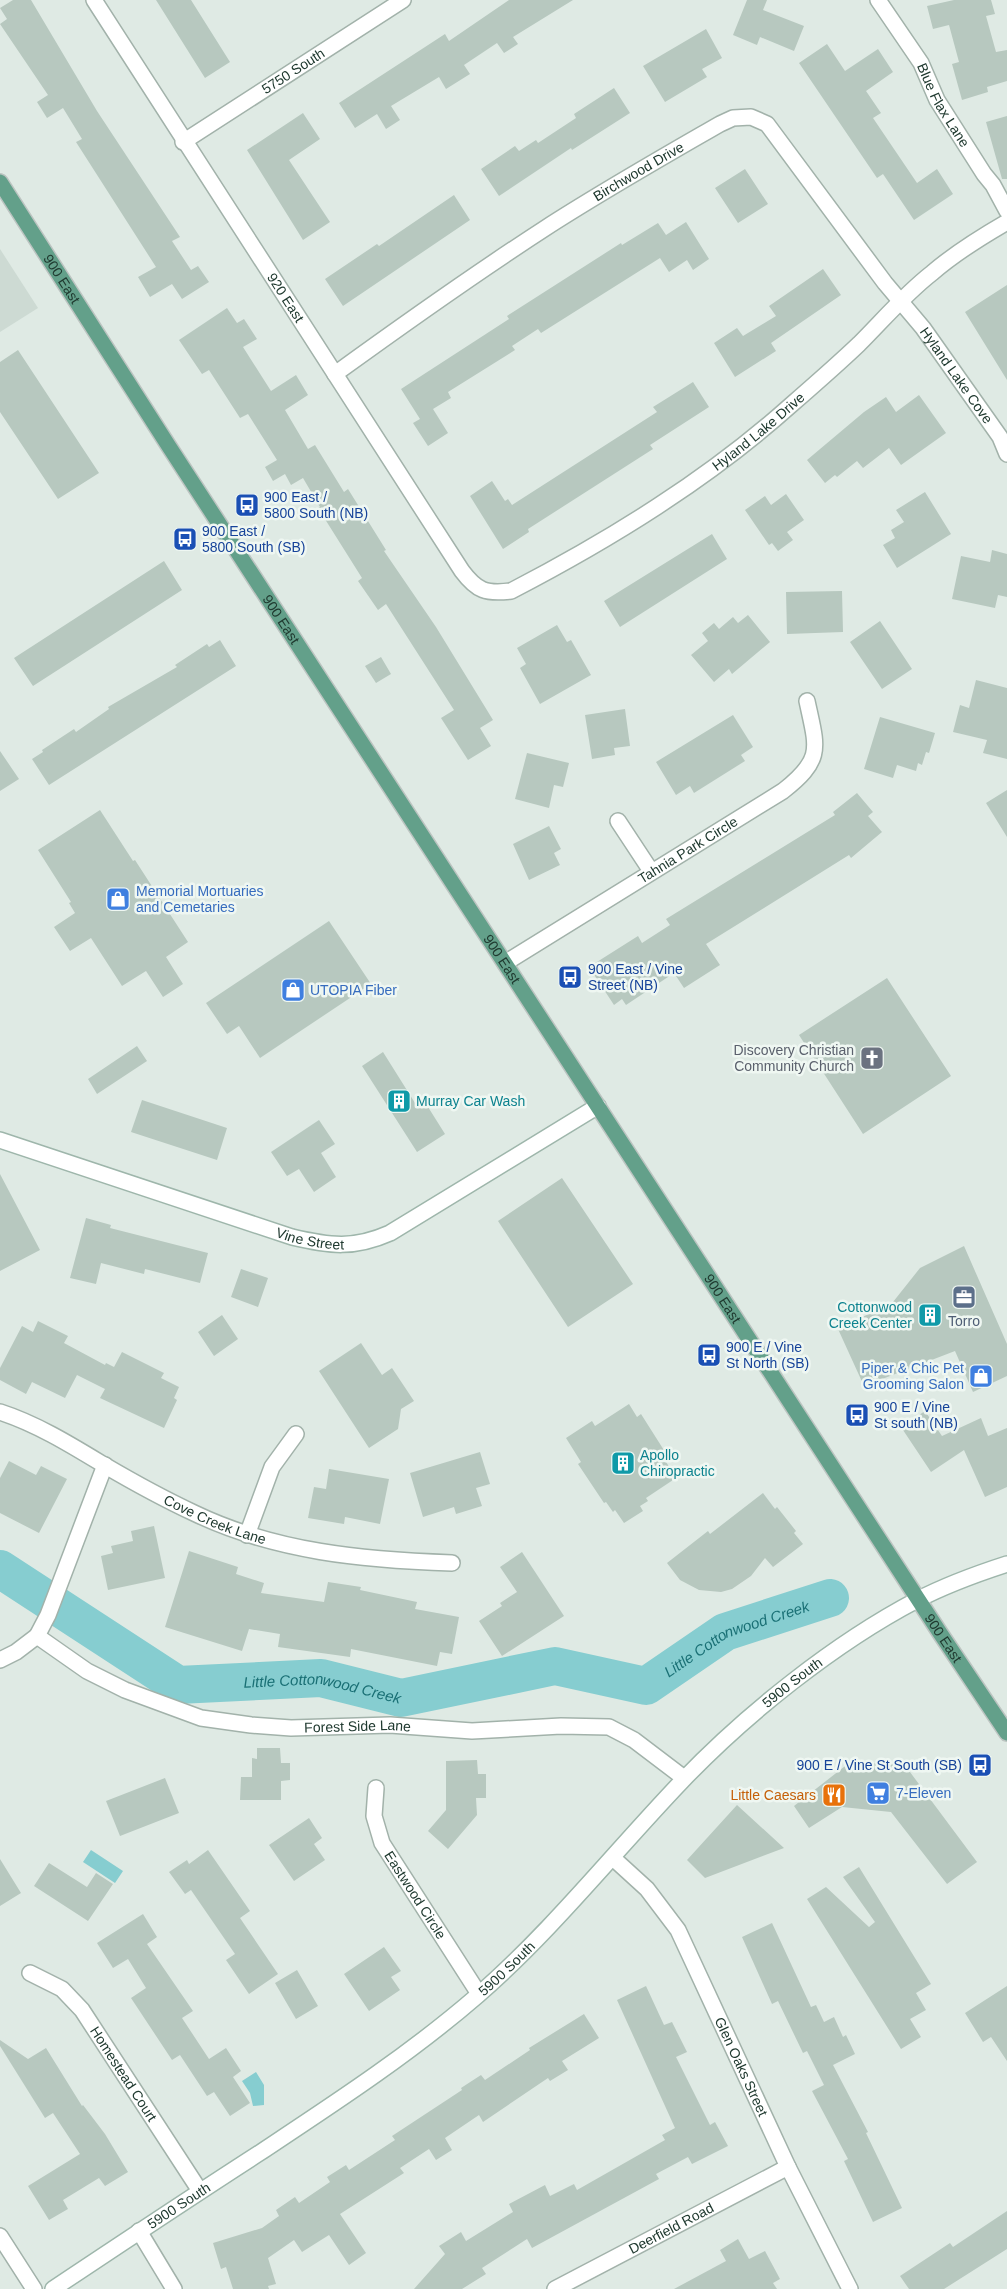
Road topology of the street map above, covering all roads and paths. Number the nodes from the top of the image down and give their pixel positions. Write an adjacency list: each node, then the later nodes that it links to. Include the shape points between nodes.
1 (94, 0): 4 (street, 920 East)
2 (403, 0): 4 (street, 5750 South)
3 (878, 0): 6 (street, Blue Flax Lane, via 920,63 937,100 993,184)
4 (183, 142): 9 (street, 920 East)
5 (0, 182): 15 (main road, 900 East)
6 (1007, 212)
7 (1007, 222): 8 (street, Hyland Lake Drive, via 954,256)
8 (900, 301): 9 (street, Birchwood Drive, via 767,124 751,116 742,117 720,124 545,228 458,285); 10 (street, Hyland Lake Cove, via 923,328 1000,437); 11 (street, Hyland Lake Drive, via 797,401 708,474 608,539 511,591 495,593)
9 (335, 374): 11 (street, 920 East, via 462,571)
10 (1007, 454)
11 (481, 590)
12 (807, 701): 14 (street, Tahnia Park Circle, via 816,744 813,761 801,777)
13 (618, 821): 14 (street)
14 (651, 871): 15 (street, Tahnia Park Circle)
15 (505, 963): 16 (main road, 900 East)
16 (598, 1106): 17 (street, Vine Street, via 390,1234 356,1245 338,1246 292,1237); 24 (main road, 900 East)
17 (0, 1140)
18 (0, 1412): 20 (street, Cove Creek Lane, via 71,1444)
19 (296, 1434): 21 (street, via 272,1467)
20 (105, 1465): 21 (street, Cove Creek Lane, via 194,1514); 25 (street)
21 (247, 1535): 22 (street, Cove Creek Lane, via 344,1556)
22 (452, 1563)
23 (1007, 1564): 24 (street, via 964,1578)
24 (918, 1600): 27 (main road, 900 East); 28 (street, 5900 South, via 878,1622 803,1675)
25 (37, 1636): 26 (street); 28 (street, Forest Side Lane, via 87,1671 125,1690 201,1718 291,1728 390,1725 472,1731 609,1727 634,1740)
26 (0, 1660)
27 (1007, 1733)
28 (684, 1778): 30 (street, 5900 South)
29 (376, 1788): 32 (street, Eastwood Circle, via 374,1816 382,1843)
30 (613, 1858): 32 (street, 5900 South); 33 (street, Glen Oaks Street, via 647,1889 678,1930)
31 (30, 1973): 34 (street, Homestead Court, via 62,1989 82,2010)
32 (479, 1994): 34 (street, 5900 South, via 429,2035)
33 (788, 2167): 40 (street, Deerfield Road); 41 (street, Glen Oaks Street)
34 (200, 2192): 35 (street, 5900 South)
35 (139, 2231): 38 (street, 5900 South); 39 (street)
36 (0, 2236): 37 (street)
37 (34, 2289)
38 (53, 2289)
39 (174, 2289)
40 (555, 2289)
41 (850, 2289)

